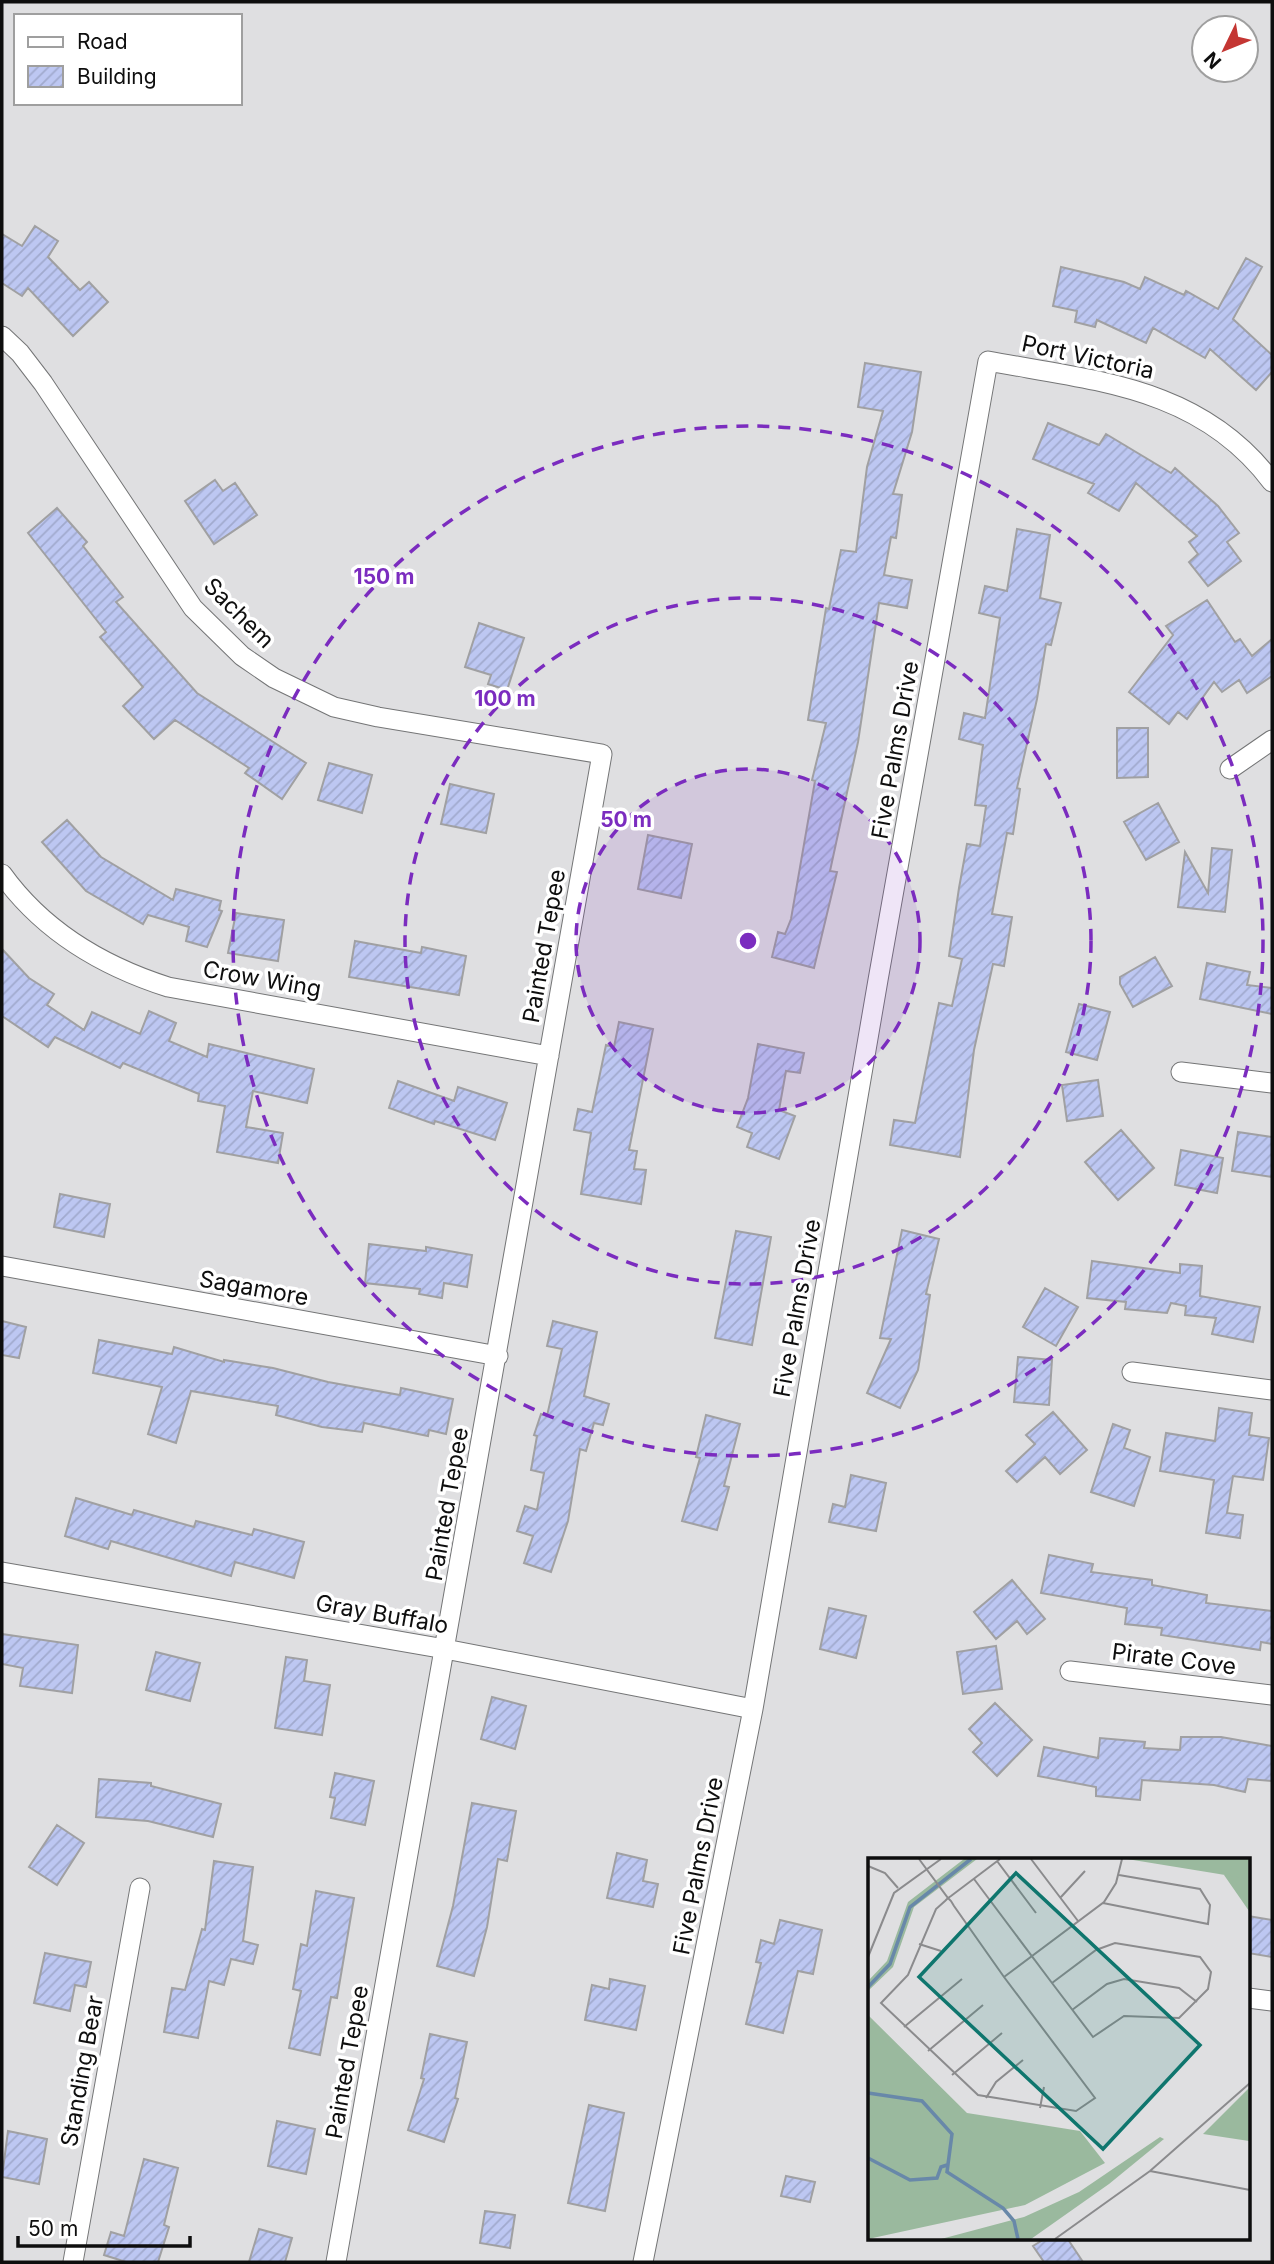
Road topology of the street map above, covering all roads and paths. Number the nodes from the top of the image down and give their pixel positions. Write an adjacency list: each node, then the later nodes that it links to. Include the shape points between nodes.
1 (2, 336): 5 (street, Sachem, via 43,383 193,608 242,656 274,678 334,707)
2 (988, 361): 3 (street, Port Victoria, via 1115,384 1166,399 1224,433); 19 (street, Five Palms Drive)
3 (1272, 482)
4 (1272, 740): 6 (street)
5 (602, 754): 8 (street, Painted Tepee)
6 (1230, 769)
7 (2, 874): 8 (street, Crow Wing, via 55,930 99,959 168,987)
8 (549, 1056): 12 (street, Painted Tepee)
9 (1181, 1072): 10 (street)
10 (1272, 1083)
11 (2, 1266): 12 (street, Sagamore)
12 (498, 1356): 16 (street, Painted Tepee)
13 (1132, 1372): 14 (street)
14 (1272, 1390)
15 (2, 1572): 16 (street, Gray Buffalo)
16 (445, 1649): 19 (street, Gray Buffalo); 24 (street, Painted Tepee)
17 (1070, 1671): 18 (street, Pirate Cove)
18 (1272, 1695)
19 (753, 1709): 25 (street, Five Palms Drive)
20 (139, 1888): 23 (street, Standing Bear)
21 (1250, 1998): 22 (street)
22 (1272, 2001)
23 (73, 2262)
24 (337, 2262)
25 (643, 2262)

